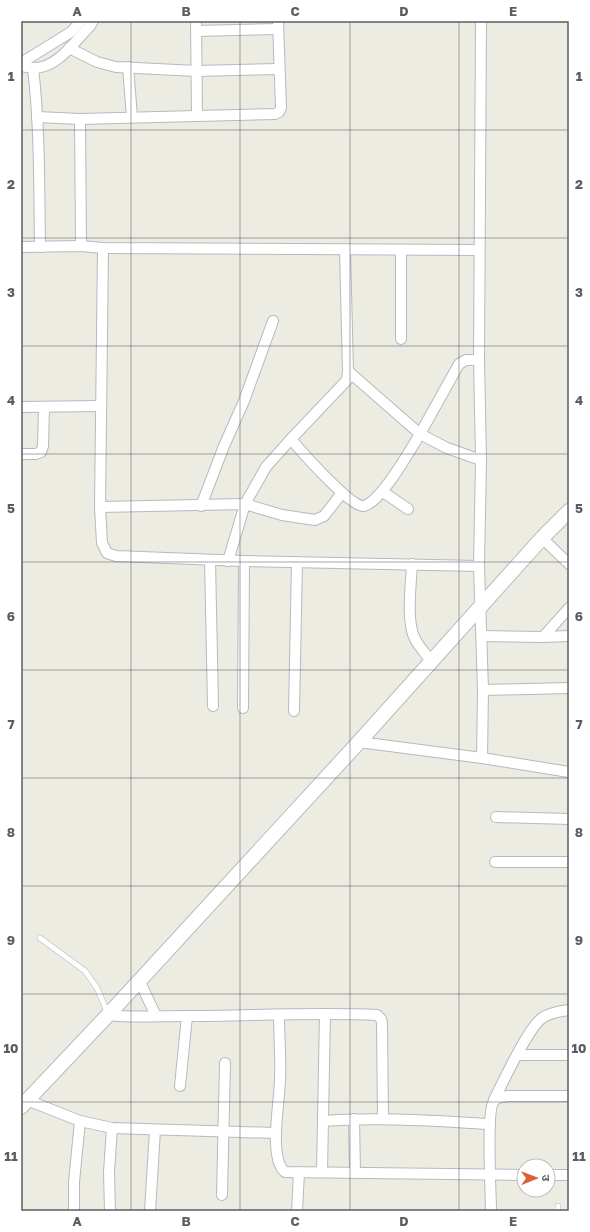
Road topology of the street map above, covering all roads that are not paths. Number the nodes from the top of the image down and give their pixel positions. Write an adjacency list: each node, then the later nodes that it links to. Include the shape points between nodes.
1 (81, 21): 8 (street, via 70,32)
2 (93, 21): 7 (street)
3 (481, 21): 23 (street)
4 (240, 25): 5 (street); 6 (street)
5 (278, 25): 11 (street)
6 (196, 26): 12 (street)
7 (69, 48): 9 (street, via 96,62); 10 (street, via 50,65)
8 (21, 64): 10 (street)
9 (128, 67): 12 (street); 15 (street)
10 (33, 68): 14 (street)
11 (279, 69): 12 (street); 13 (street, via 279,112)
12 (197, 71): 13 (street)
13 (197, 116): 15 (street)
14 (37, 117): 16 (street); 19 (street)
15 (132, 117): 16 (street)
16 (80, 118): 17 (street)
17 (81, 246): 19 (street); 20 (street)
18 (21, 247): 19 (street)
19 (40, 247)
20 (103, 248): 21 (street); 28 (street)
21 (345, 250): 22 (street); 27 (street)
22 (401, 250): 23 (street); 25 (street)
23 (479, 250): 26 (street)
24 (273, 321): 38 (street)
25 (401, 339)
26 (479, 360): 31 (street, via 466,360 459,364); 34 (street)
27 (348, 371): 31 (street); 32 (street, via 344,384)
28 (101, 406): 30 (street); 39 (street)
29 (21, 407): 30 (street)
30 (44, 407): 33 (street, via 41,452)
31 (420, 434): 34 (street, via 447,448); 35 (street)
32 (291, 439): 36 (street); 37 (street, via 266,467)
33 (21, 454)
34 (481, 460): 49 (street)
35 (383, 492): 36 (street, via 364,506 356,504); 40 (street)
36 (342, 493): 37 (street, via 324,516 315,520)
37 (245, 504): 38 (street); 44 (street)
38 (202, 506): 39 (street)
39 (100, 507): 43 (street, via 102,543 107,553 116,556)
40 (408, 509)
41 (569, 511): 42 (street)
42 (542, 538): 48 (street); 50 (street)
43 (210, 560): 44 (street); 58 (street)
44 (228, 561): 45 (street)
45 (244, 561): 46 (street); 59 (street)
46 (297, 562): 47 (street); 60 (street)
47 (412, 564): 49 (street); 55 (street, via 412,630 415,639)
48 (569, 564)
49 (479, 566): 50 (street)
50 (480, 607): 52 (street); 55 (street)
51 (569, 608): 54 (street)
52 (482, 636): 54 (street); 57 (street)
53 (569, 636): 54 (street)
54 (544, 637)
55 (431, 661): 61 (street)
56 (569, 688): 57 (street)
57 (483, 690): 62 (street)
58 (213, 706)
59 (243, 708)
60 (294, 711)
61 (359, 742): 62 (street); 69 (street)
62 (482, 758): 63 (street)
63 (569, 772)
64 (496, 817): 65 (street)
65 (569, 819)
66 (495, 862): 67 (street)
67 (569, 862)
68 (40, 938): 72 (lane, via 85,971 97,988)
69 (139, 980): 72 (street); 74 (street)
70 (569, 1010): 76 (street, via 549,1014 541,1019)
71 (325, 1014): 73 (street); 83 (street, via 376,1015 381,1019); 86 (street)
72 (108, 1015): 74 (street); 82 (street)
73 (279, 1015): 75 (street); 91 (street, via 280,1081)
74 (156, 1016): 75 (street)
75 (187, 1016): 79 (street)
76 (518, 1055): 77 (street); 81 (street)
77 (569, 1055)
78 (225, 1063): 90 (street)
79 (180, 1086)
80 (569, 1096): 81 (street, via 508,1096)
81 (494, 1100): 87 (street)
82 (24, 1104): 85 (street)
83 (383, 1118): 84 (street); 87 (street)
84 (354, 1119): 86 (street); 94 (street)
85 (80, 1121): 88 (street); 100 (street)
86 (323, 1121): 93 (street)
87 (490, 1124): 95 (street)
88 (112, 1128): 89 (street); 101 (street)
89 (155, 1130): 90 (street); 102 (street)
90 (224, 1132): 91 (street); 99 (street)
91 (276, 1133): 92 (street, via 279,1165 285,1172)
92 (299, 1172): 93 (street); 103 (street)
93 (322, 1172): 94 (street)
94 (355, 1172): 95 (street)
95 (490, 1175): 96 (street); 104 (street)
96 (516, 1175)
97 (556, 1175): 98 (street)
98 (569, 1175)
99 (222, 1195)
100 (74, 1211)
101 (110, 1211)
102 (150, 1211)
103 (297, 1211)
104 (491, 1211)

